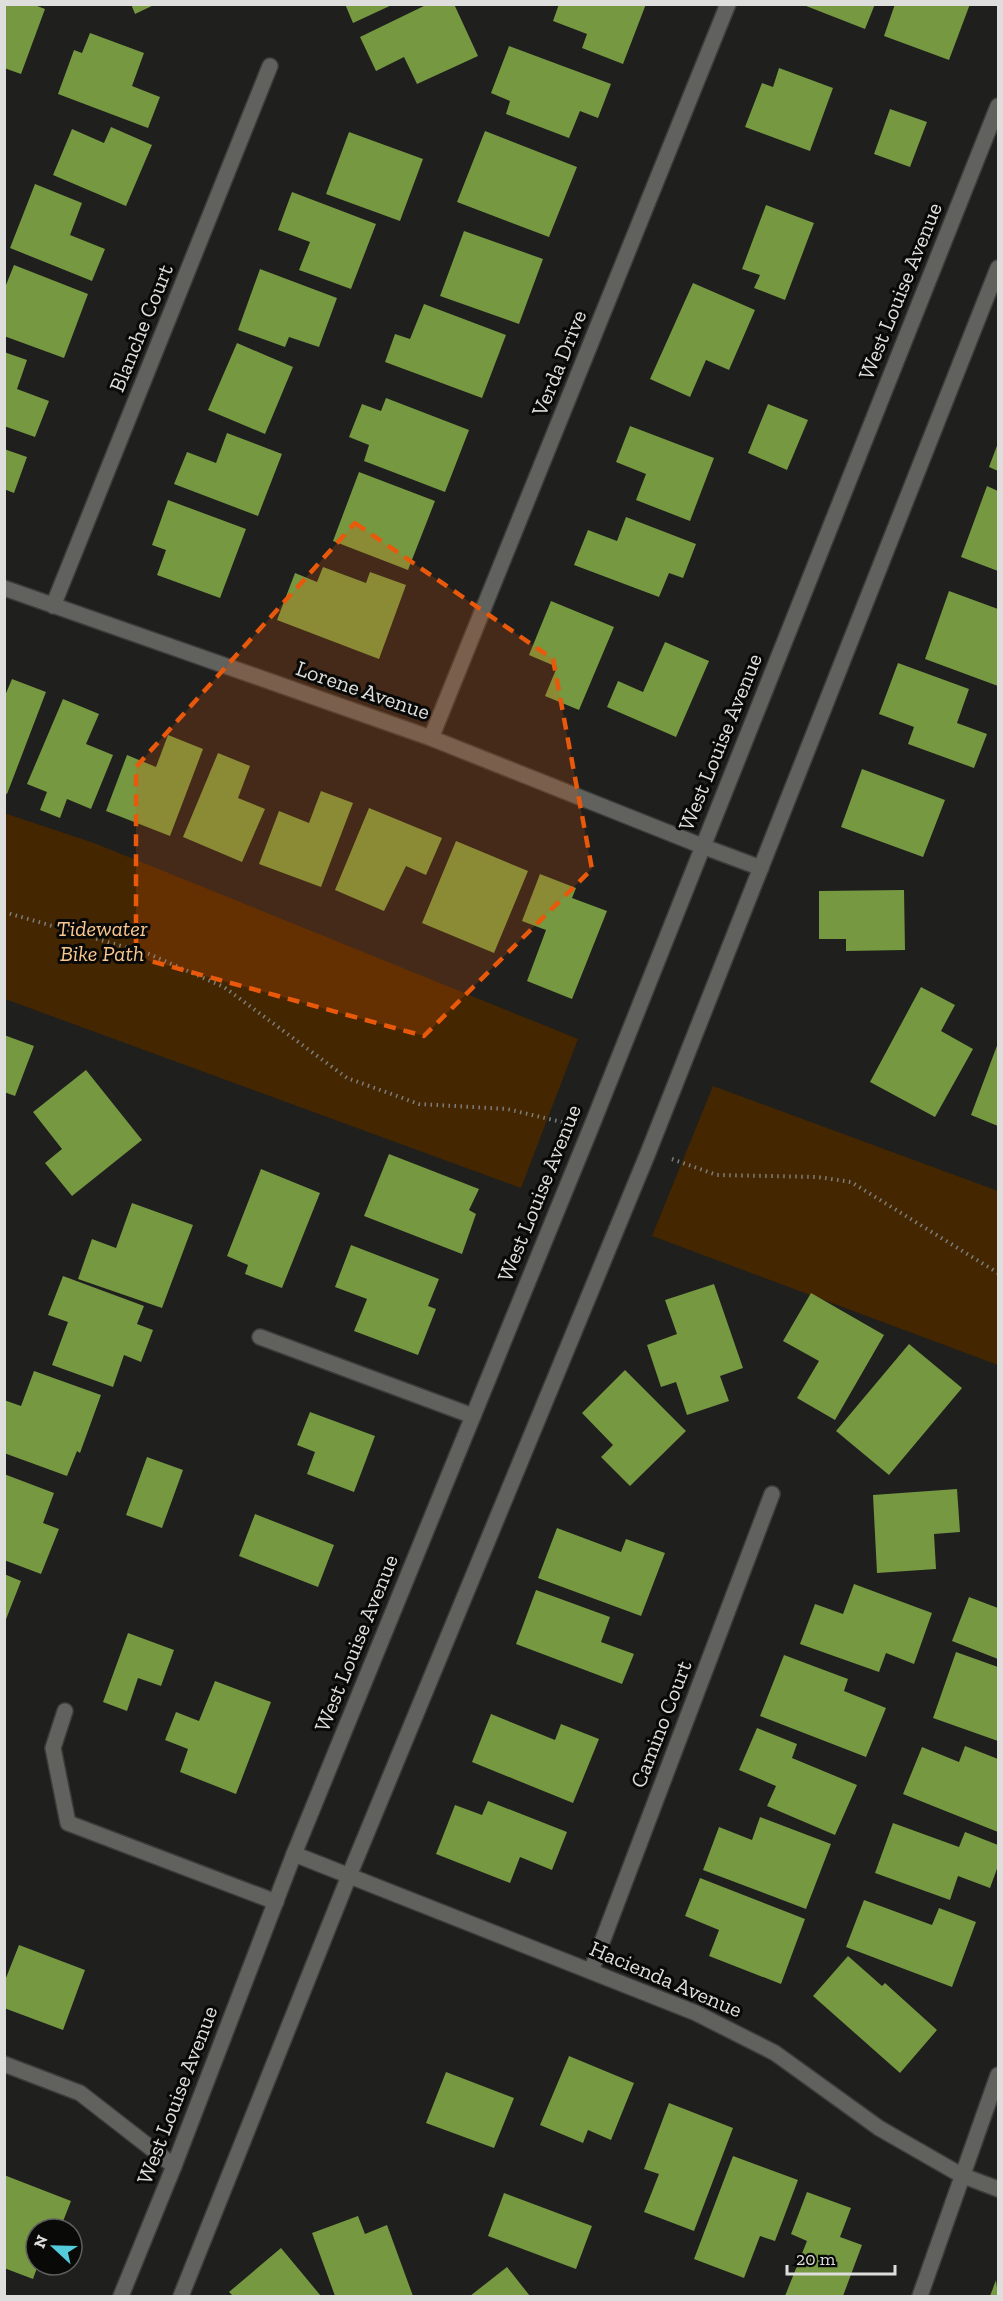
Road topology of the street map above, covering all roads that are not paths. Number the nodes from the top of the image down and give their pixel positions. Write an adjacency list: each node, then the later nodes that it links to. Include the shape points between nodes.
1 (728, 4): 7 (main road, Verda Drive)
2 (270, 66): 6 (main road, Blanche Court)
3 (999, 106): 8 (main road, West Louise Avenue)
4 (999, 268): 9 (main road)
5 (4, 588): 6 (main road, Lorene Avenue)
6 (54, 606): 7 (main road, Lorene Avenue)
7 (431, 738): 8 (main road, Lorene Avenue)
8 (702, 846): 9 (main road, Lorene Avenue); 11 (main road, West Louise Avenue)
9 (761, 868): 15 (main road, via 648,1153)
10 (260, 1337): 11 (main road)
11 (473, 1416): 14 (main road, West Louise Avenue)
12 (772, 1494): 17 (main road, Camino Court)
13 (65, 1711): 16 (main road, via 52,1748 68,1823)
14 (294, 1854): 15 (main road, Hacienda Avenue); 16 (main road, West Louise Avenue)
15 (349, 1876): 17 (main road, Hacienda Avenue); 24 (main road)
16 (276, 1902): 20 (main road, West Louise Avenue)
17 (591, 1971): 21 (main road, Hacienda Avenue, via 696,2013 775,2053 879,2128)
18 (4, 2064): 20 (main road, via 80,2093)
19 (999, 2075): 21 (main road)
20 (174, 2166): 23 (main road, West Louise Avenue)
21 (961, 2175): 22 (main road, Hacienda Avenue); 25 (main road)
22 (999, 2189)
23 (121, 2296)
24 (181, 2296)
25 (920, 2296)

